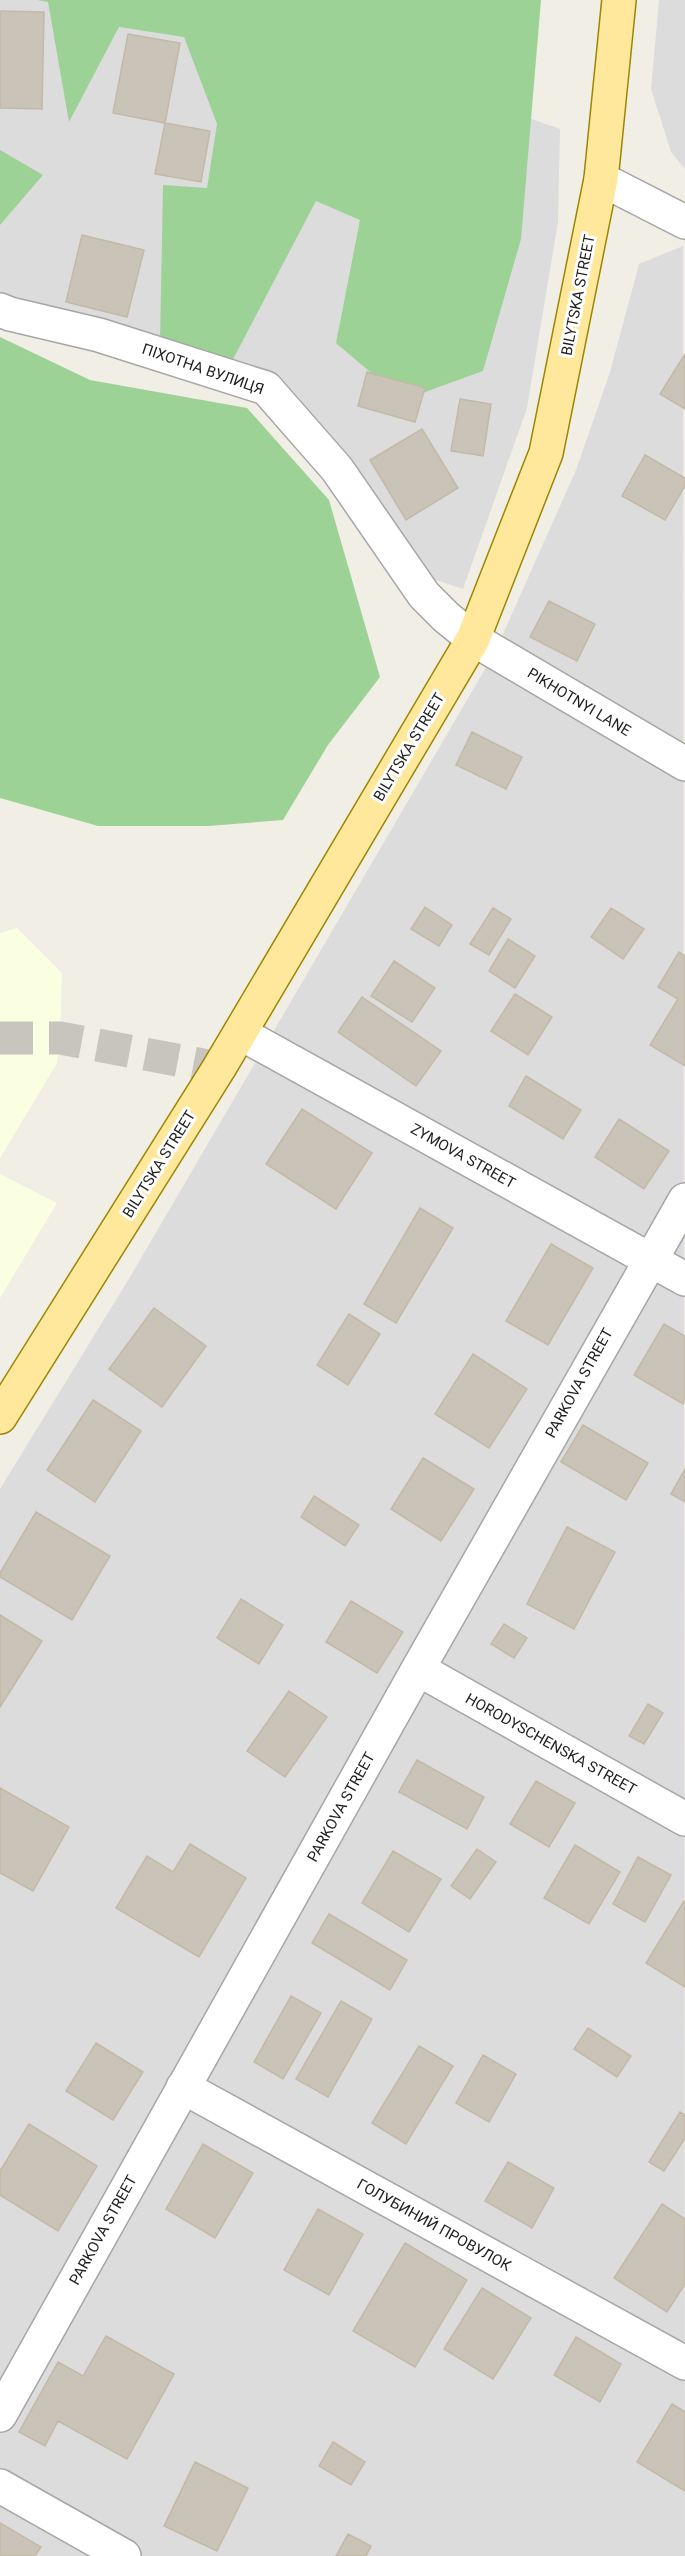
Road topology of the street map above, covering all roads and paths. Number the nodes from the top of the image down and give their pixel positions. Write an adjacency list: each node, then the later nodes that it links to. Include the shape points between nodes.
1 (619, 0): 2 (main road, BILYTSKA STREET)
2 (601, 179): 3 (street); 5 (main road, BILYTSKA STREET, via 546,453)
3 (685, 222)
4 (0, 310): 5 (street, ПІХОТНА ВУЛИЦЯ, via 99,335 266,388 337,469 424,596)
5 (473, 639): 6 (street, PIKHOTNYI LANE); 7 (main road, BILYTSKA STREET)
6 (685, 764)
7 (240, 1033): 9 (street, ZYMOVA STREET); 11 (main road, BILYTSKA STREET)
8 (685, 1200): 9 (street, PARKOVA STREET)
9 (650, 1259): 10 (street, ZYMOVA STREET); 12 (street, PARKOVA STREET)
10 (685, 1279)
11 (0, 1417)
12 (418, 1670): 13 (street, HORODYSCHENSKA STREET); 14 (street, PARKOVA STREET)
13 (685, 1820)
14 (183, 2087): 15 (street, ГОЛУБИНИЙ ПРОВУЛОК); 16 (street, PARKOVA STREET)
15 (685, 2363)
16 (0, 2415)
17 (0, 2486): 18 (street)
18 (124, 2556)

